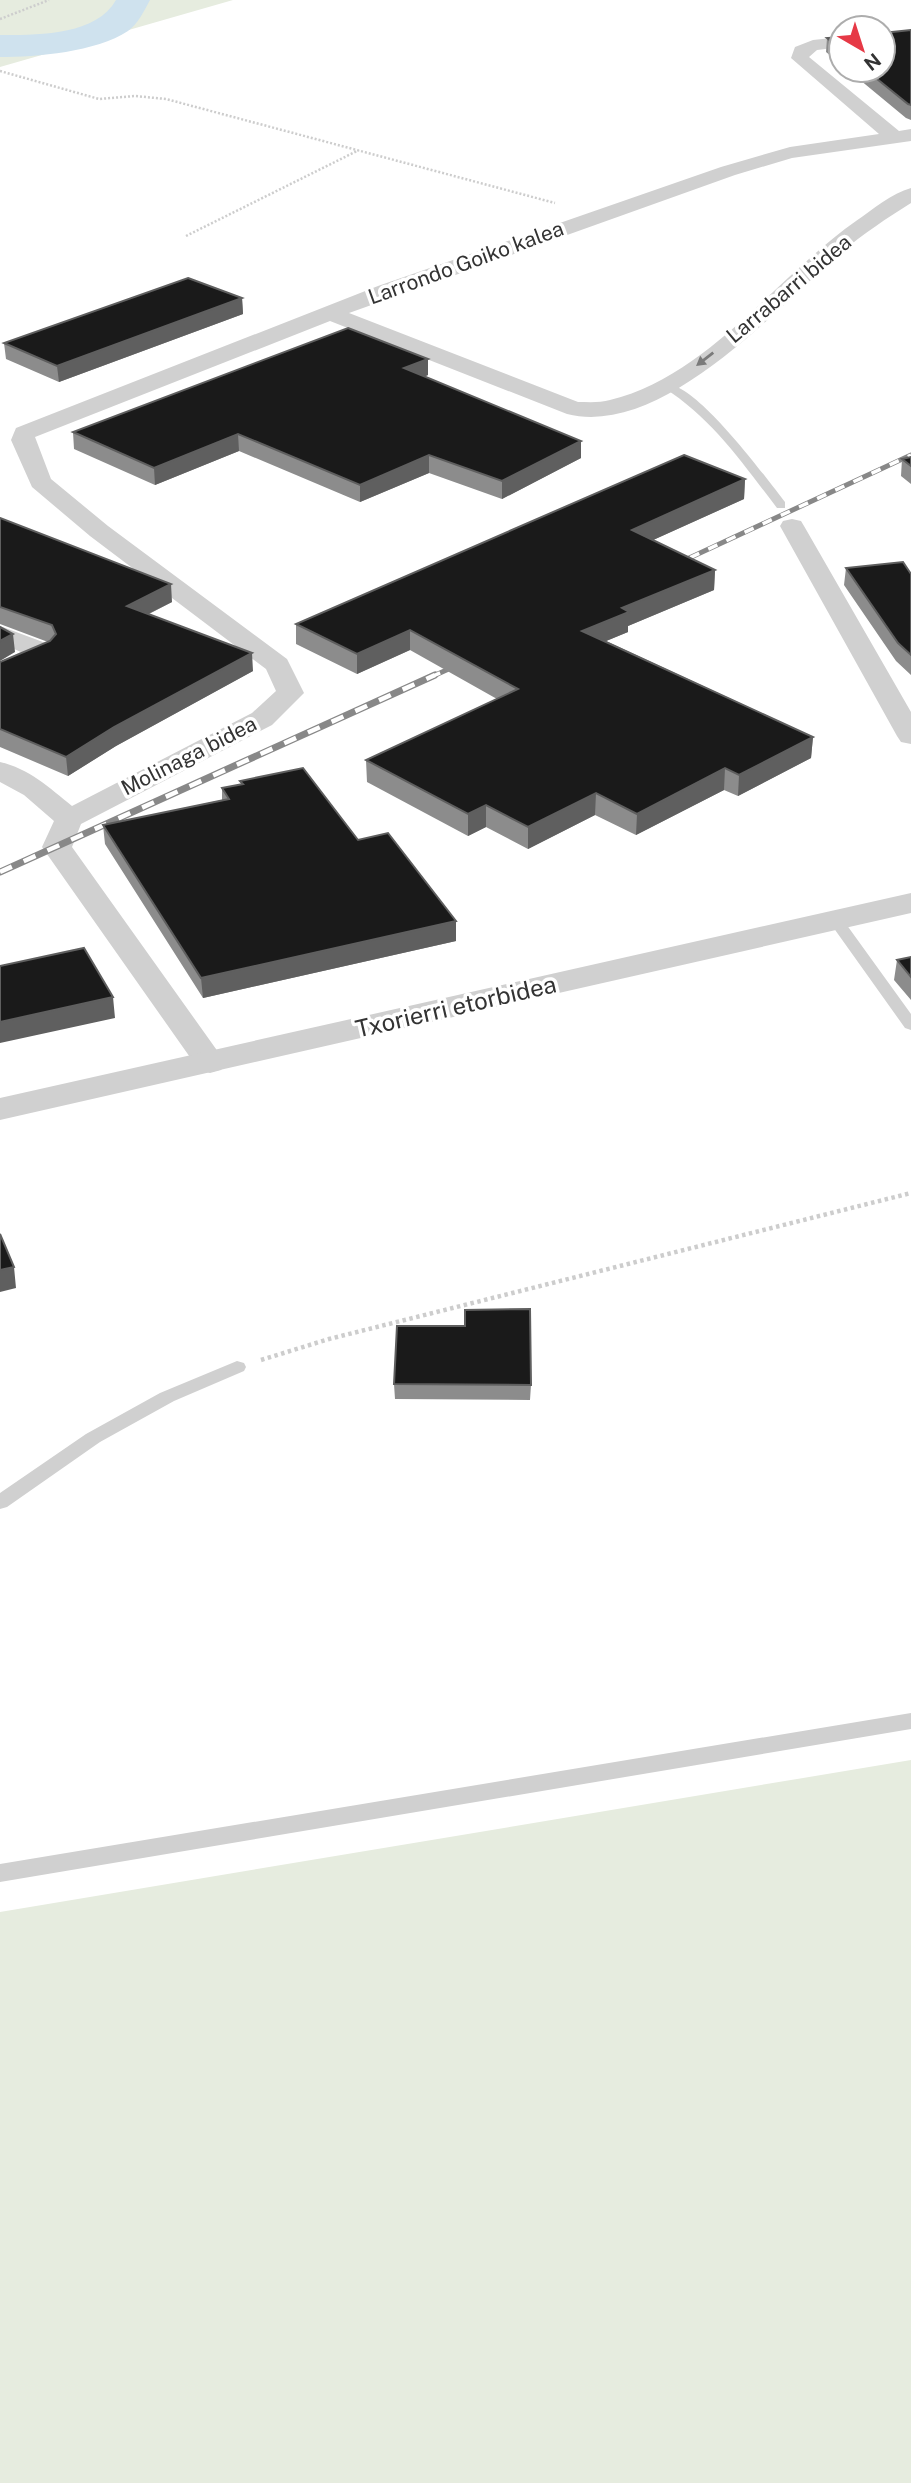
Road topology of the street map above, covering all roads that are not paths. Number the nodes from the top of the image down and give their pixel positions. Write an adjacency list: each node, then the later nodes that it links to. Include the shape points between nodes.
1 (827, 44): 2 (street, via 800,51 800,58)
2 (827, 78)
3 (834, 84): 4 (street)
4 (903, 136): 6 (street, Larrondo Goiko kalea, via 757,162)
5 (911, 194): 7 (street, Larrabarri bidea, one-way to 7, via 834,247 750,324)
6 (330, 313): 7 (street, Larrabarri bidea, via 575,409 609,409); 8 (street, Larrondo Goiko kalea)
7 (668, 386): 9 (lane, via 684,394 735,447)
8 (33, 428): 14 (street, Molinaga bidea, via 24,433 23,440 40,482 278,665 290,693 262,719)
9 (787, 515): 12 (street)
10 (0, 634): 11 (street, via 42,651)
11 (0, 673)
12 (911, 736)
13 (0, 770): 14 (street, via 34,789)
14 (69, 819): 18 (street, via 57,847)
15 (911, 903): 16 (street, Txorierri etorbidea)
16 (836, 920): 17 (lane); 18 (street, Txorierri etorbidea)
17 (911, 1025)
18 (210, 1063): 19 (street, Txorierri etorbidea)
19 (0, 1109)
20 (237, 1367): 21 (lane, via 167,1397 93,1438)
21 (0, 1502)
22 (911, 1721): 23 (lane)
23 (0, 1873)

